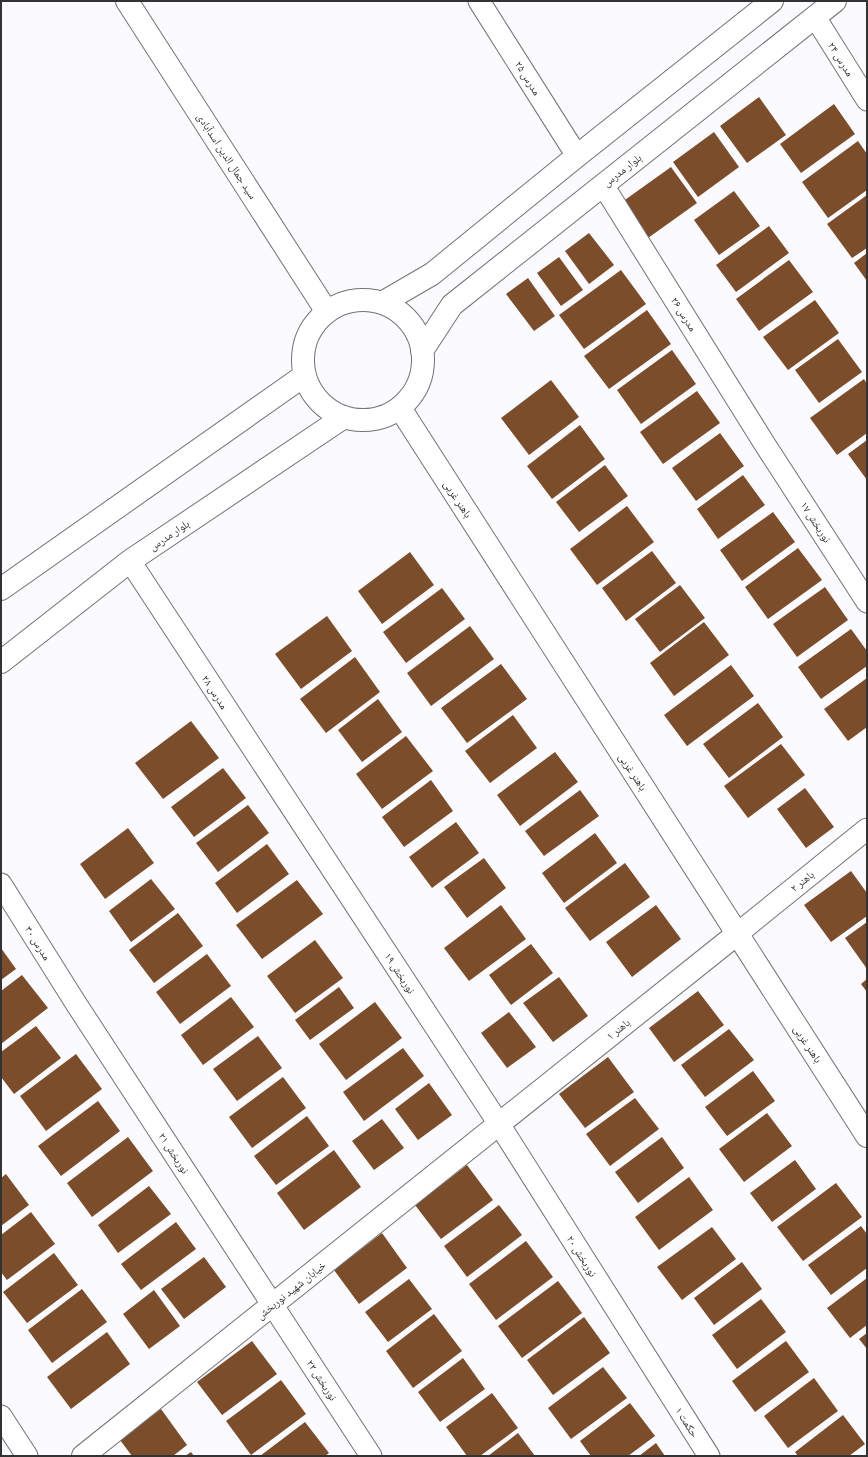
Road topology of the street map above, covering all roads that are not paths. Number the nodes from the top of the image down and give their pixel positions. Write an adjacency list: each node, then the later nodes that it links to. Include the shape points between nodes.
1 (127, 1): 10 (main road, سید جمال الدین اسدآبادی)
2 (479, 1): 7 (street, مدرس ۲۵)
3 (772, 1): 7 (main road)
4 (835, 1): 5 (main road, بلوار مدرس)
5 (816, 16): 6 (street, مدرس ۲۴); 8 (main road, بلوار مدرس)
6 (867, 100)
7 (577, 156): 9 (main road, via 432,274)
8 (603, 185): 11 (main road, بلوار مدرس, via 452,305); 15 (street, مدرس ۲۶)
9 (382, 303): 10 (main road, via 363,300 344,303); 11 (main road, via 408,320 417,334)
10 (326, 312): 12 (main road, via 314,324 306,340 303,358)
11 (422, 350): 13 (main road, via 422,374 414,393)
12 (305, 375): 14 (main road, via 313,393 327,408); 17 (main road)
13 (400, 408): 14 (main road, via 382,417 363,420); 23 (main road, باهنر غربی)
14 (344, 417): 16 (main road, بلوار مدرس)
15 (764, 443): 18 (street, نوربخش ۱۷)
16 (130, 561): 19 (main road, بلوار مدرس); 20 (street, مدرس ۲۸)
17 (3, 587)
18 (867, 602)
19 (1, 662)
20 (301, 823): 25 (street, نوربخش ۱۹)
21 (867, 829): 23 (street, باهنر ۲)
22 (1, 884): 24 (street, مدرس ۳۰)
23 (737, 934): 25 (main road, باهنر ۱); 26 (main road, باهنر غربی)
24 (76, 1002): 27 (street, نوربخش ۲۱)
25 (499, 1124): 27 (main road, خیابان شهید نوربخش); 28 (street, نوربخش ۲۰)
26 (867, 1136)
27 (273, 1304): 31 (main road, خیابان شهید نوربخش); 32 (street, نوربخش ۲۲)
28 (665, 1387): 33 (street, حکمت ۱)
29 (1, 1416): 30 (street)
30 (27, 1456)
31 (83, 1456)
32 (371, 1456)
33 (709, 1456)

